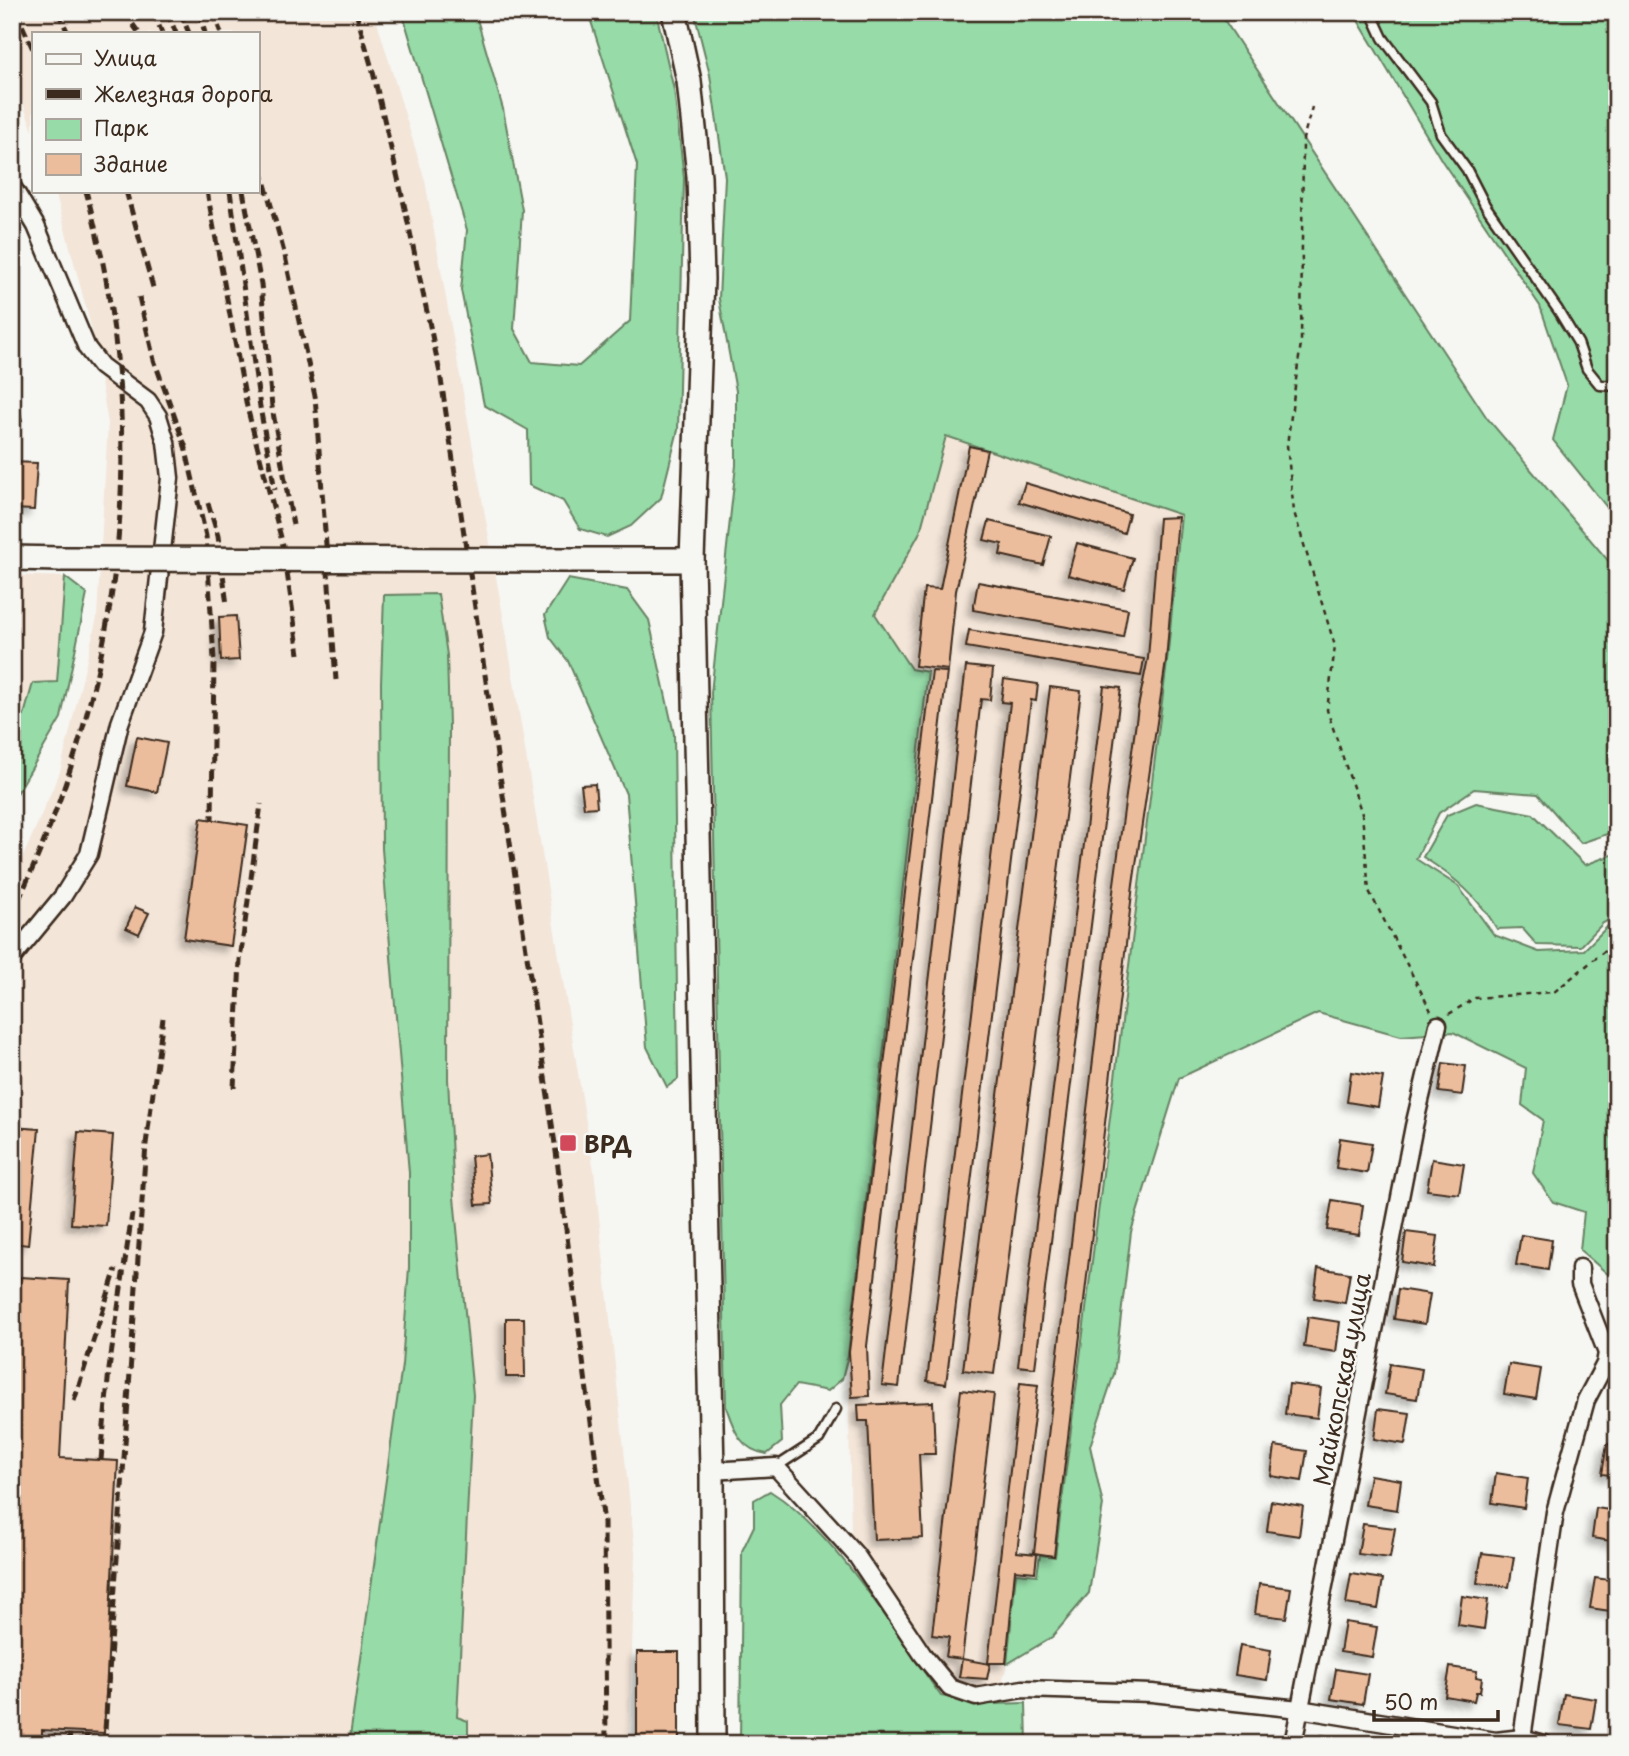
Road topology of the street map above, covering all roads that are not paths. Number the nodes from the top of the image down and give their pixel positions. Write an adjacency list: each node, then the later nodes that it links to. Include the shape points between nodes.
1 (674, 12): 6 (main road, via 689,81 702,279)
2 (1371, 12): 4 (lane, via 1383,38 1431,102 1441,134 1485,205 1559,310 1587,369 1600,385)
3 (12, 186): 7 (street, via 36,226 87,348 101,366 148,401 158,416 170,478 153,632 120,723 89,854 63,896)
4 (1617, 386)
5 (12, 558): 6 (main road, bridge)
6 (692, 560): 12 (main road)
7 (12, 958)
8 (1438, 1025): 13 (street, Майкопская улица, via 1413,1126)
9 (1580, 1268): 14 (street, via 1580,1284 1607,1353 1586,1400 1555,1512)
10 (836, 1409): 11 (lane, via 819,1438)
11 (776, 1467): 12 (street); 13 (street, via 856,1555 950,1688 976,1697 1023,1689 1152,1693)
12 (712, 1471): 15 (main road)
13 (1299, 1709): 14 (street, via 1496,1741); 16 (street, Майкопская улица)
14 (1522, 1738): 17 (street)
15 (713, 1744)
16 (1293, 1744)
17 (1544, 1744)

